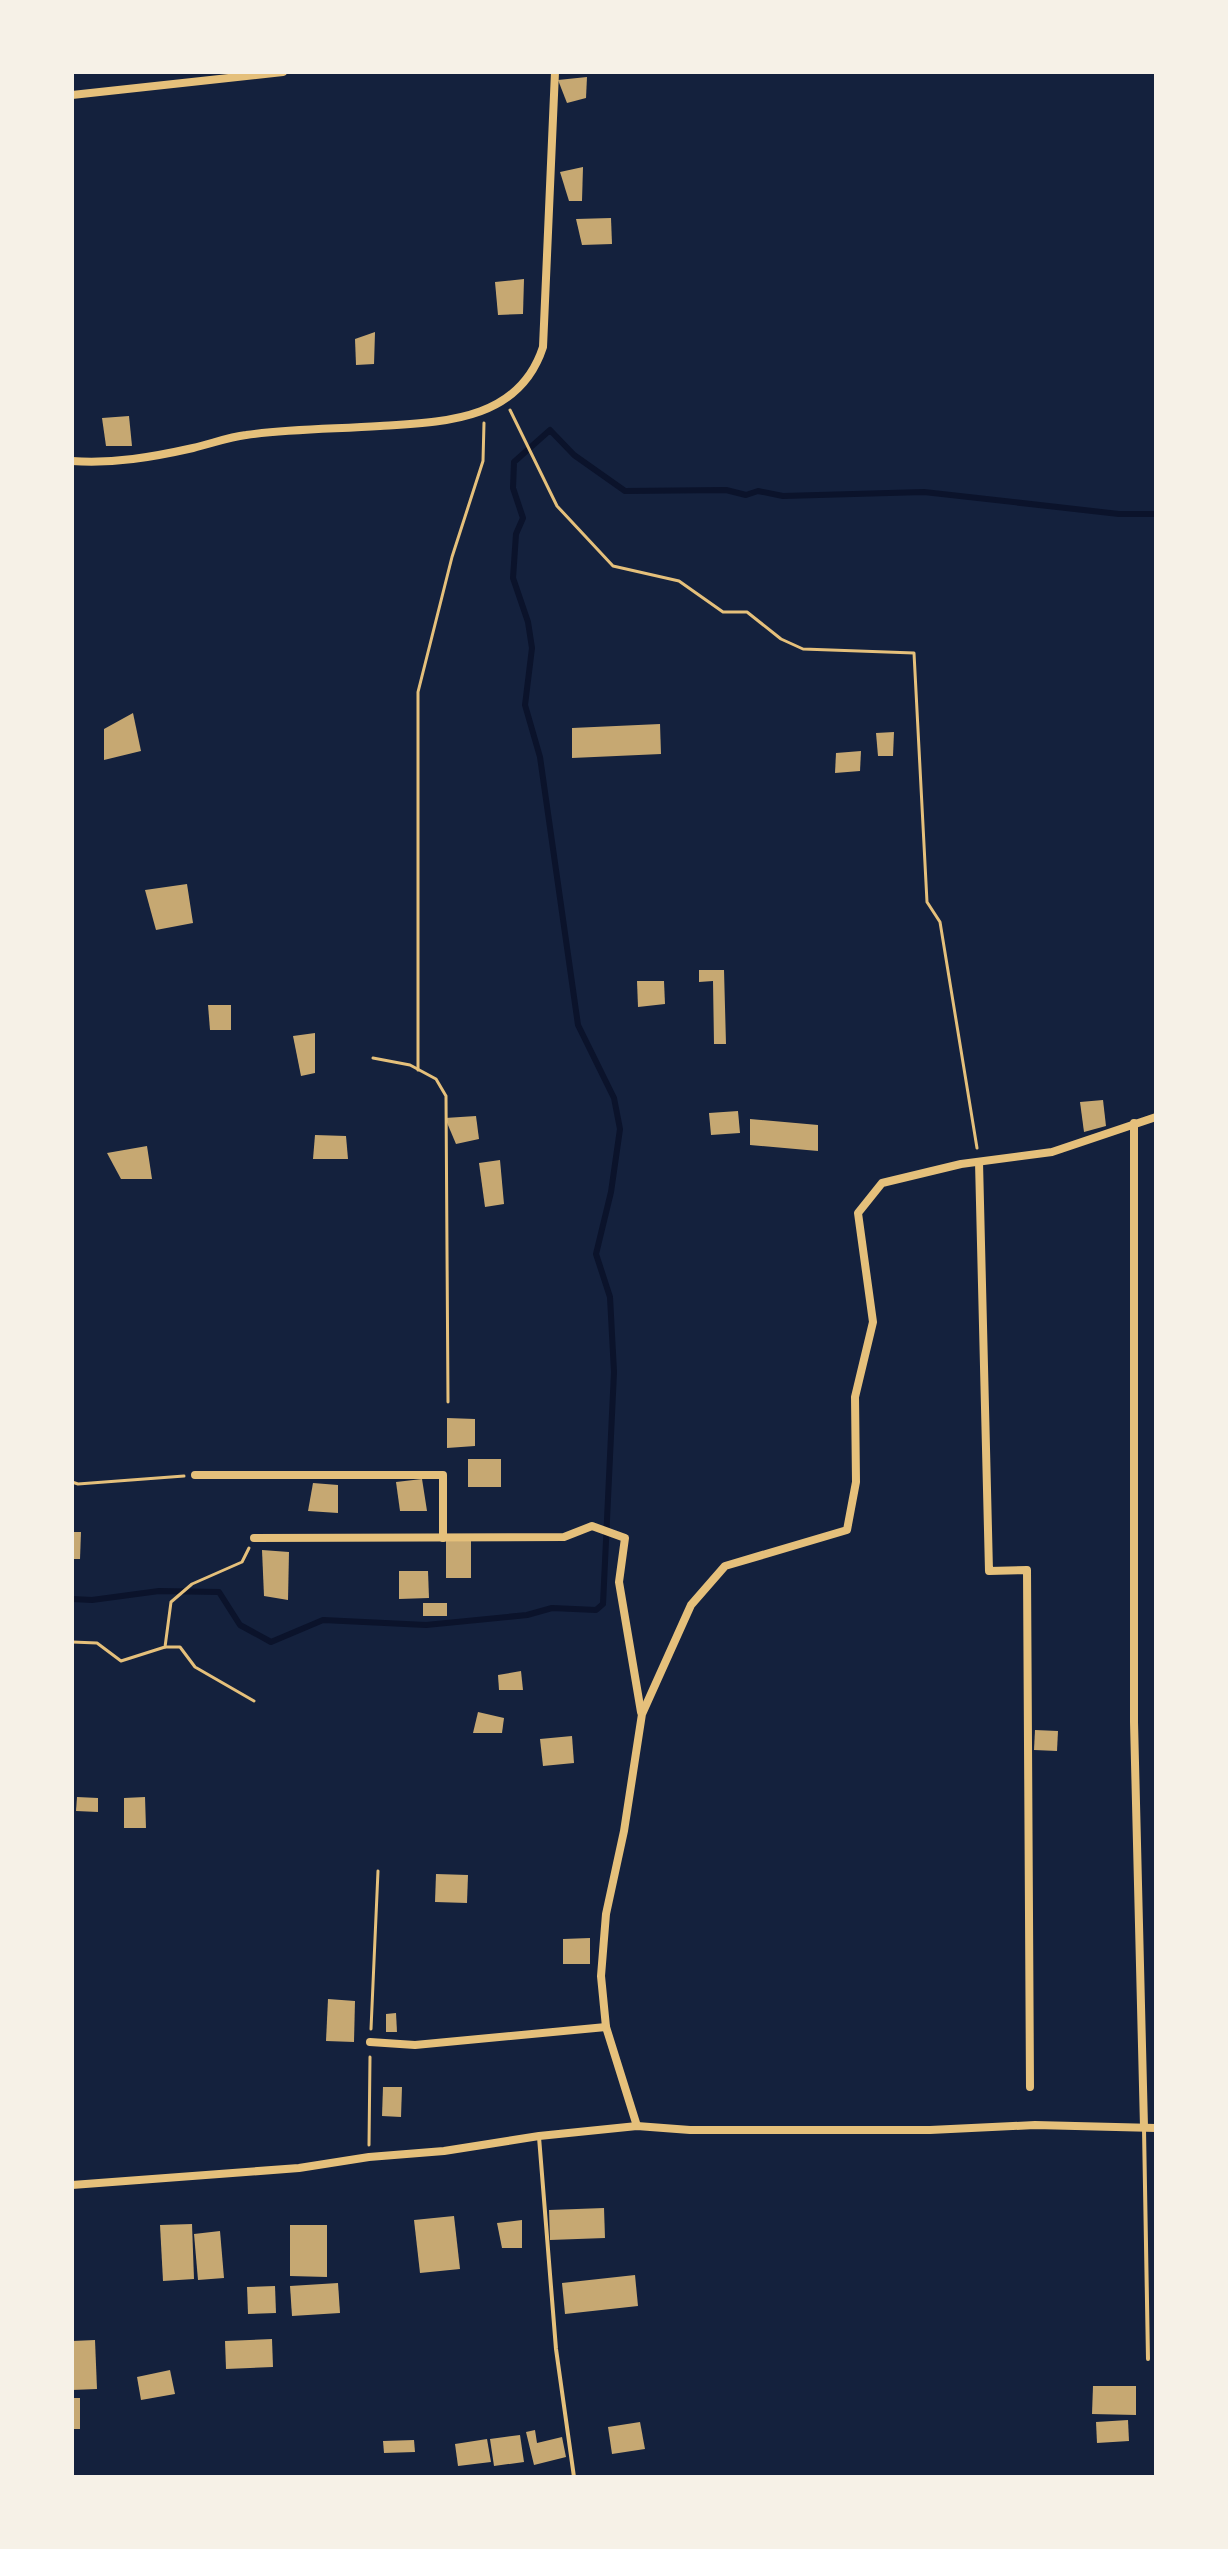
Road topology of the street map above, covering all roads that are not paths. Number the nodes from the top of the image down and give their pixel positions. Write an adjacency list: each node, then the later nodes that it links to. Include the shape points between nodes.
1 (283, 72): 3 (street)
2 (555, 72): 4 (street, via 543,347 528,380 505,400 448,422 245,435 104,464)
3 (72, 95)
4 (72, 461)
5 (1156, 1117): 6 (street)
6 (1134, 1123): 7 (street, via 1052,1152); 16 (street, via 1134,1722)
7 (979, 1162): 11 (street, via 882,1183 858,1213 873,1322 855,1397 856,1482 847,1530 725,1566 691,1605); 14 (street, via 989,1571 1027,1570)
8 (195, 1475): 10 (street, via 443,1475)
9 (254, 1538): 10 (street)
10 (443, 1538): 11 (street, via 564,1537 592,1526 625,1538 619,1582)
11 (642, 1714): 12 (street, via 606,1914 601,1976)
12 (606, 2027): 13 (street, via 415,2045); 15 (street)
13 (370, 2042)
14 (1030, 2087)
15 (637, 2126): 16 (street); 18 (street)
16 (1144, 2127): 17 (street); 20 (lane)
17 (1156, 2128)
18 (539, 2136): 19 (street, via 299,2168); 21 (lane, via 556,2349)
19 (72, 2185)
20 (1148, 2359)
21 (574, 2477)

